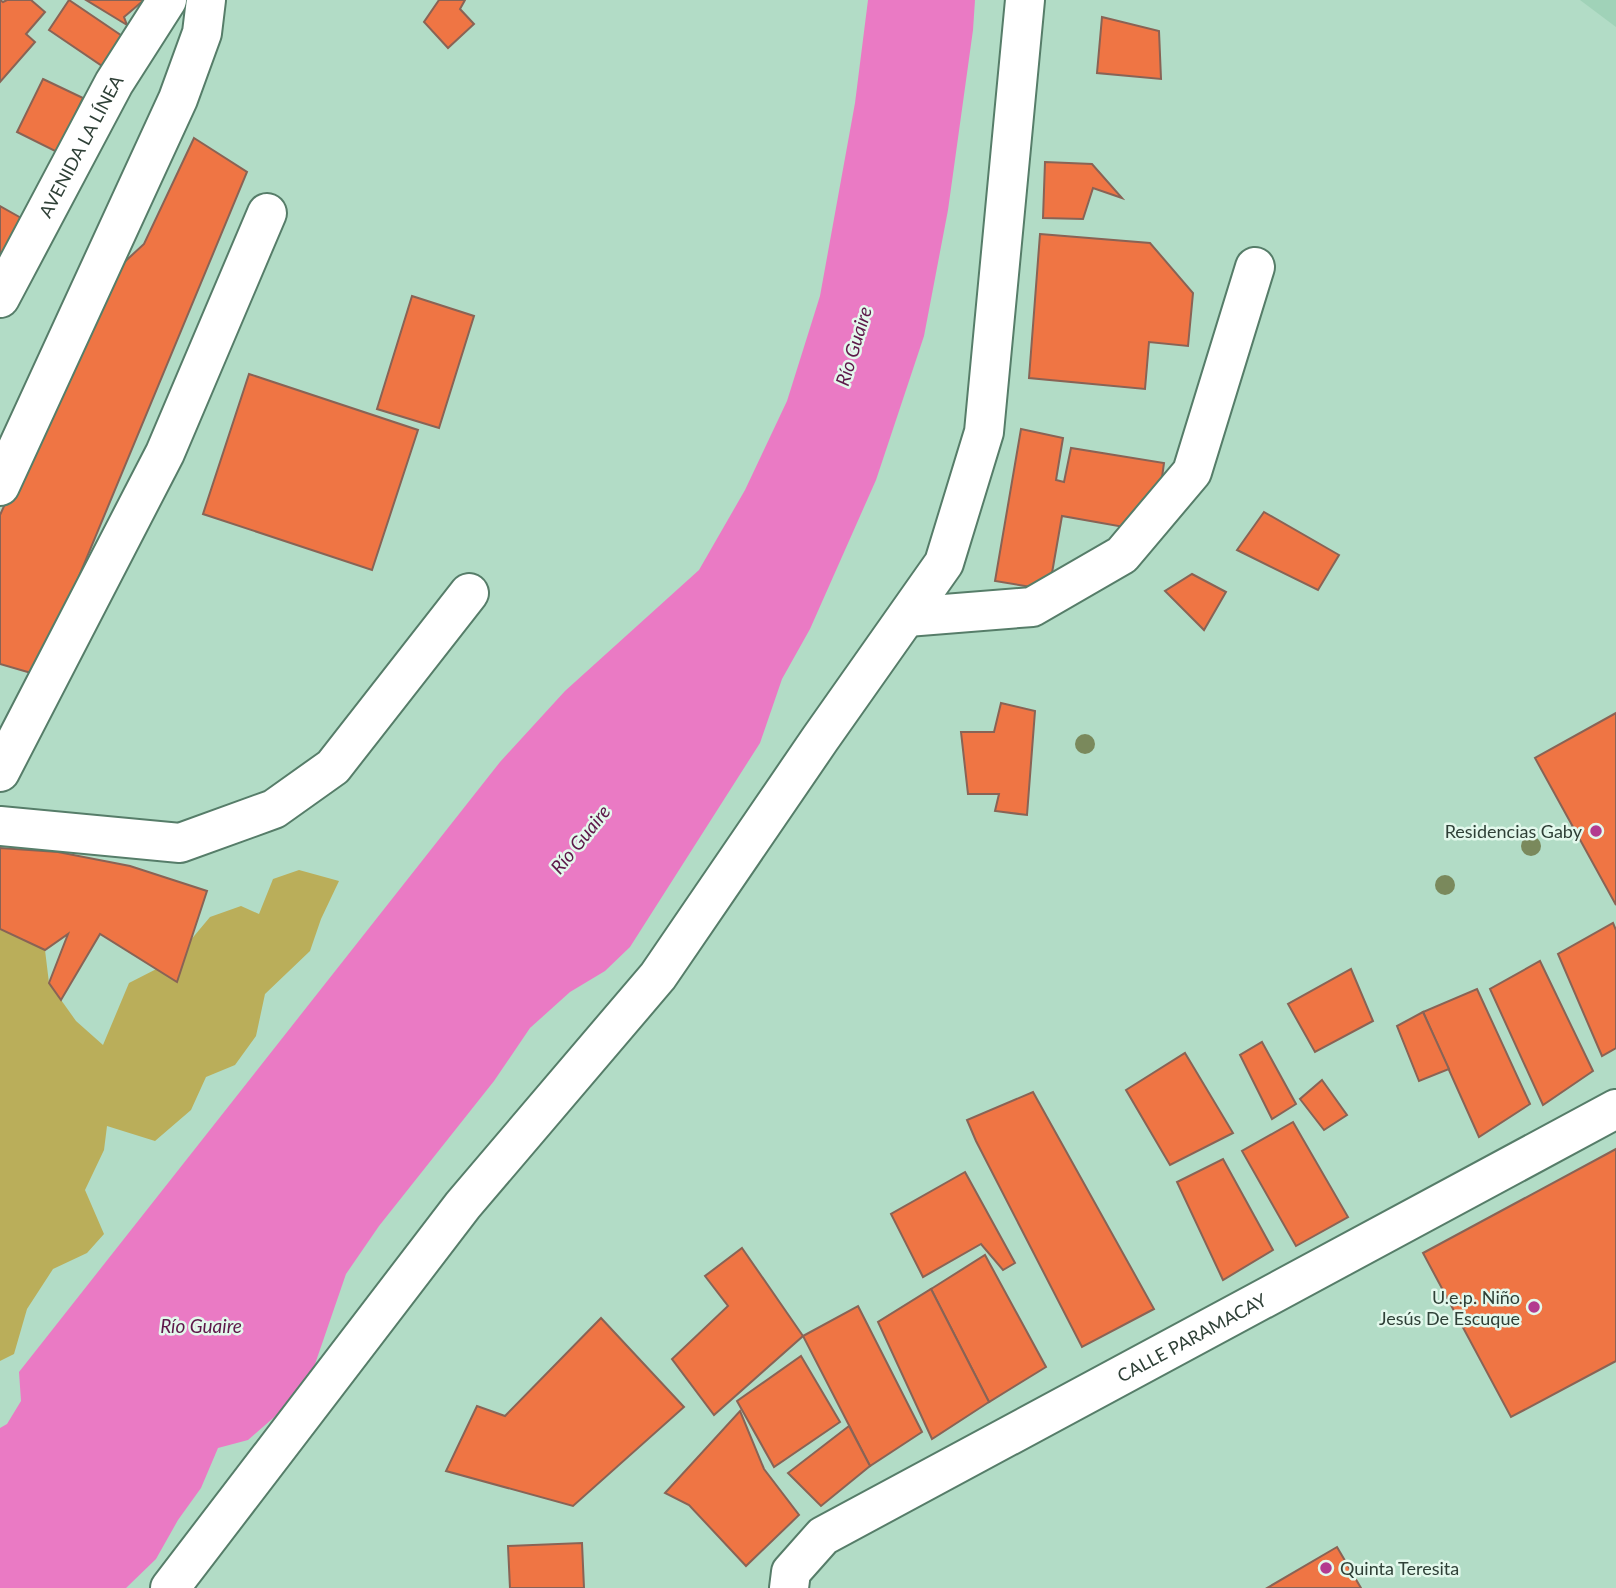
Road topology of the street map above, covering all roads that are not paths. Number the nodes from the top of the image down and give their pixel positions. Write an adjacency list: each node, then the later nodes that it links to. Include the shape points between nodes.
1 (167, 0): 6 (street, AVENIDA LA LÍNEA, via 114,83)
2 (206, 0): 7 (street, via 202,33 178,99)
3 (1025, 0): 9 (street, via 984,432 944,563)
4 (267, 213): 10 (street, via 165,453)
5 (1255, 267): 9 (street, via 1192,472 1122,555 1032,607)
6 (0, 298)
7 (0, 486)
8 (469, 593): 11 (street, via 333,767 274,809 180,843)
9 (906, 617): 13 (street, via 658,976 463,1205)
10 (0, 772)
11 (0, 826)
12 (1616, 1109): 14 (street, CALLE PARAMACAY, via 823,1536 791,1572)
13 (170, 1588)
14 (789, 1588)

